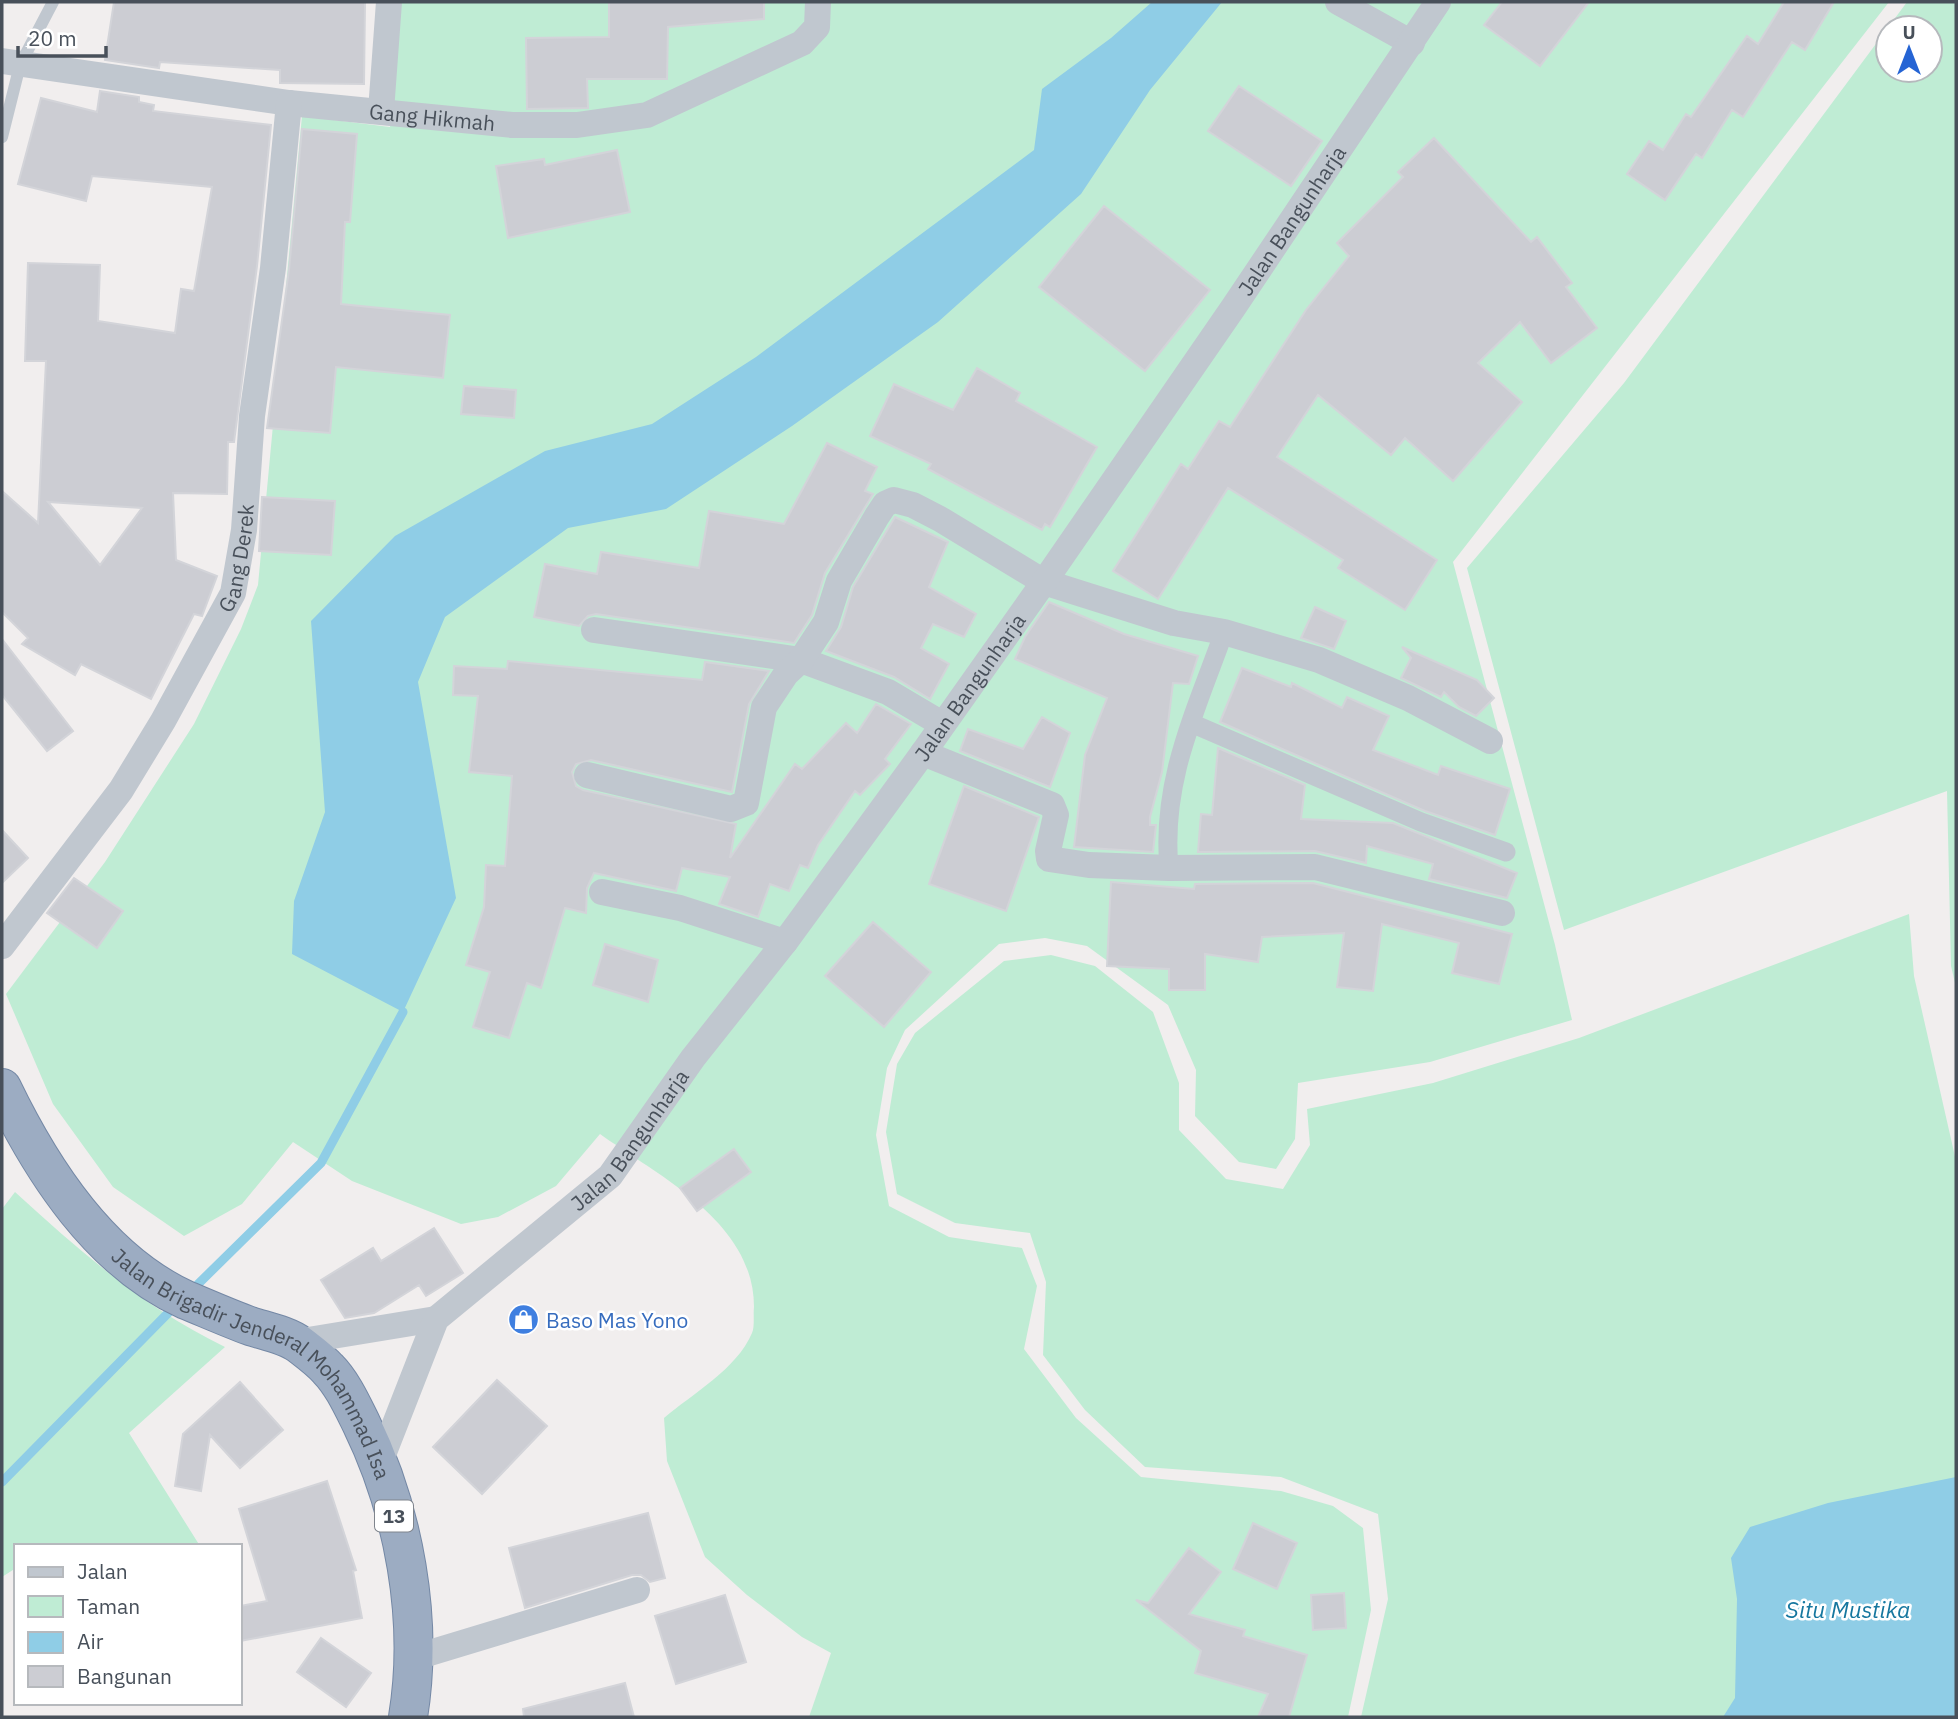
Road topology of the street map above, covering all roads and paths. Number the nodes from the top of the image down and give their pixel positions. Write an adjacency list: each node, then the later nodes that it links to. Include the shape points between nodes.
1 (52, 2): 7 (lane)
2 (389, 2): 9 (street)
3 (818, 2): 9 (street, Gang Hikmah, via 817,27 802,43 647,115 577,125 512,125)
4 (1338, 2): 6 (street)
5 (1438, 2): 6 (street, Jalan Bangunharja)
6 (1412, 43): 11 (street, Jalan Bangunharja)
7 (11, 63): 8 (street, Gang Hikmah); 10 (lane)
8 (289, 103): 9 (street, Gang Hikmah); 25 (street, Gang Derek, via 252,416 244,530 233,593 121,790)
9 (381, 111)
10 (2, 137)
11 (1044, 582): 13 (street, via 1174,623); 14 (street, via 940,519 913,505 889,501 839,581 826,622); 16 (street, Jalan Bangunharja)
12 (594, 630): 14 (street)
13 (1224, 632): 15 (street); 17 (street, via 1319,660 1408,698)
14 (801, 660): 16 (street, via 888,692); 19 (street, via 764,707 749,794 741,808 697,803)
15 (1191, 723): 20 (street, via 1420,822); 21 (street, via 1172,778)
16 (942, 724): 18 (street, Jalan Bangunharja)
17 (1490, 741)
18 (923, 753): 21 (street, via 1052,805 1056,815 1049,859); 24 (street, Jalan Bangunharja)
19 (587, 775)
20 (1506, 852)
21 (1168, 868): 23 (street, via 1325,868)
22 (602, 892): 24 (street, via 680,908)
23 (1502, 913)
24 (785, 942): 27 (street, Jalan Bangunharja, via 693,1058 610,1176)
25 (2, 946)
26 (2, 1088): 28 (highway, Jalan Brigadir Jenderal Mohammad Isa / 13, via 29,1145 75,1208 120,1256 169,1292)
27 (436, 1319): 28 (street); 29 (street)
28 (296, 1342): 29 (highway, Jalan Brigadir Jenderal Mohammad Isa / 13, via 329,1370 353,1406)
29 (379, 1465): 31 (highway, Jalan Brigadir Jenderal Mohammad Isa / 13, via 404,1552)
30 (637, 1590): 31 (street)
31 (413, 1658): 32 (highway, Jalan Brigadir Jenderal Mohammad Isa / 13)
32 (408, 1717)

